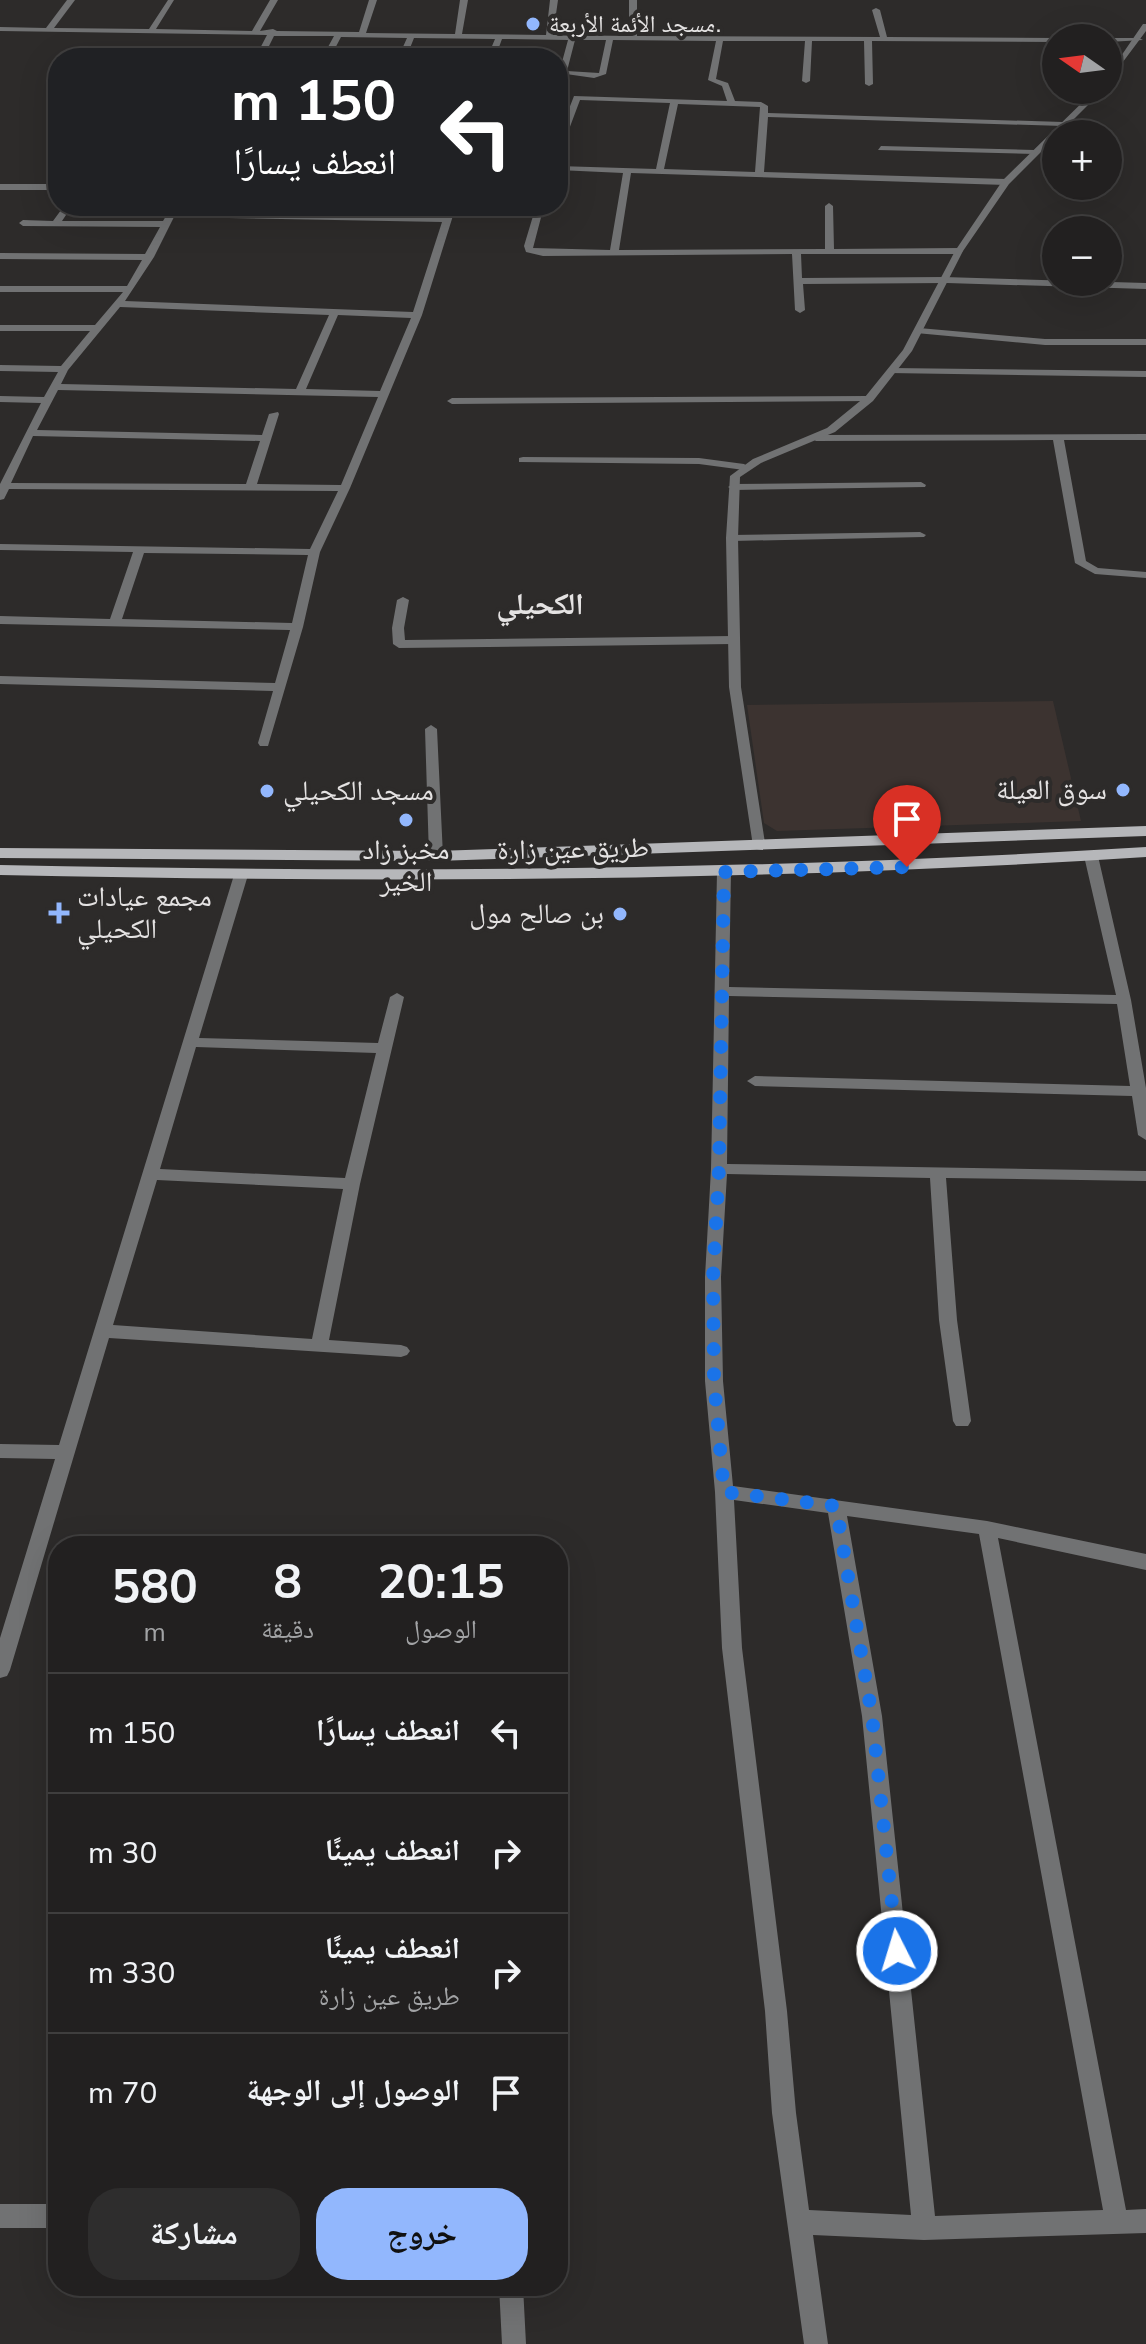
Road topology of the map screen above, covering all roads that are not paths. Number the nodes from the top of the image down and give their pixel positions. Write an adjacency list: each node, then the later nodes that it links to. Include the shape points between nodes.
1 (71, 0): 11 (street)
2 (274, 0): 13 (street)
3 (373, 0): 16 (street)
4 (464, 0): 18 (street)
5 (554, 0): 20 (street)
6 (633, 0): 25 (street)
7 (171, 1): 12 (street)
8 (876, 10): 27 (street)
9 (1146, 26): 30 (street)
10 (0, 29): 11 (street)
11 (49, 29): 12 (street)
12 (152, 30): 13 (street)
13 (256, 31): 14 (street)
14 (273, 31): 15 (street); 31 (street)
15 (339, 33): 16 (street); 32 (street)
16 (362, 33): 17 (street)
17 (412, 35): 18 (street); 33 (street)
18 (458, 35): 19 (street)
19 (499, 37): 20 (street); 34 (street)
20 (549, 37): 21 (street)
21 (572, 38): 22 (street); 35 (street)
22 (610, 38): 25 (street); 37 (street, via 602,74)
23 (720, 38): 24 (street); 25 (street); 41 (street, via 712,80 725,85)
24 (809, 38): 26 (street); 38 (street)
25 (633, 39)
26 (868, 39): 27 (street); 39 (street)
27 (884, 39): 28 (street)
28 (1042, 40)
29 (1122, 40): 30 (street)
30 (1139, 40): 36 (street)
31 (264, 48)
32 (331, 48)
33 (406, 48)
34 (495, 48)
35 (568, 54)
36 (1122, 62)
37 (568, 73)
38 (806, 81)
39 (869, 84)
40 (675, 100): 41 (street); 45 (street, via 577,98); 52 (street)
41 (732, 103): 43 (street, via 761,104)
42 (1084, 104): 44 (street)
43 (764, 115): 46 (street); 53 (street)
44 (1067, 120)
45 (568, 122)
46 (1042, 123)
47 (1042, 144): 49 (street)
48 (881, 148): 49 (street)
49 (1034, 152): 54 (street)
50 (568, 169): 51 (street)
51 (627, 172): 52 (street); 70 (street)
52 (659, 172): 53 (street)
53 (759, 176): 54 (street)
54 (1006, 182): 67 (street)
55 (48, 187): 56 (street)
56 (1, 188)
57 (829, 206): 69 (street)
58 (61, 216): 65 (street)
59 (170, 216): 66 (street)
60 (255, 216): 63 (street)
61 (449, 216): 63 (street)
62 (538, 216): 70 (street, via 529,250)
63 (448, 220): 81 (street)
64 (23, 223): 65 (street)
65 (55, 224): 66 (street)
66 (165, 224): 72 (street)
67 (959, 251): 69 (street); 74 (street)
68 (796, 252): 69 (street); 70 (street); 73 (street)
69 (830, 252)
70 (614, 253)
71 (0, 256): 72 (street)
72 (149, 257): 77 (street)
73 (799, 281): 74 (street); 79 (street)
74 (943, 281): 75 (street); 84 (street)
75 (1146, 286)
76 (0, 289): 77 (street)
77 (130, 289): 78 (street)
78 (120, 304): 80 (street); 83 (street)
79 (800, 310)
80 (335, 312): 81 (street); 91 (street)
81 (417, 315): 92 (street)
82 (0, 328): 83 (street)
83 (98, 328): 87 (street)
84 (919, 331): 85 (street, via 1045,342); 88 (street)
85 (1146, 342)
86 (0, 368): 87 (street)
87 (64, 369): 90 (street)
88 (892, 371): 89 (street); 94 (street)
89 (1146, 374)
90 (54, 387): 91 (street); 95 (street)
91 (300, 391): 92 (street)
92 (385, 394): 110 (street)
93 (0, 399): 95 (street)
94 (869, 399): 96 (street); 101 (street)
95 (48, 400): 98 (street)
96 (452, 401)
97 (274, 414): 100 (street)
98 (29, 433): 100 (street); 104 (street)
99 (1146, 437): 102 (street)
100 (266, 438): 109 (street)
101 (816, 438): 102 (street); 106 (street)
102 (1058, 438): 117 (street, via 1081,563 1095,571)
103 (0, 454): 104 (street)
104 (18, 455): 111 (street)
105 (523, 460): 106 (street, via 699,461)
106 (744, 467): 108 (street)
107 (921, 485): 108 (street)
108 (733, 487): 113 (street)
109 (250, 488): 110 (street); 111 (street)
110 (345, 488): 116 (street)
111 (2, 492)
112 (920, 535): 113 (street)
113 (732, 538): 122 (street)
114 (0, 547): 115 (street)
115 (140, 549): 116 (street); 120 (street)
116 (314, 552): 121 (street)
117 (1146, 575)
118 (403, 600): 122 (street, via 399,644)
119 (0, 620): 120 (street)
120 (114, 624): 121 (street)
121 (297, 627): 124 (street)
122 (733, 640): 129 (street)
123 (0, 680): 124 (street)
124 (278, 687): 126 (street)
125 (431, 729): 133 (street)
126 (264, 743)
127 (1146, 831): 128 (main road, طريق عين زارة)
128 (874, 839): 129 (main road, طريق عين زارة); 135 (main road)
129 (758, 843): 130 (main road, طريق عين زارة)
130 (621, 849): 133 (main road, طريق عين زارة); 139 (main road)
131 (1146, 852): 134 (main road, طريق عين زارة)
132 (0, 853): 133 (main road, طريق عين زارة)
133 (436, 856)
134 (1091, 856): 135 (main road, طريق عين زارة); 142 (street)
135 (880, 868): 137 (main road, طريق عين زارة)
136 (0, 870): 138 (main road, طريق عين زارة)
137 (724, 872): 139 (main road, طريق عين زارة); 140 (street)
138 (241, 875): 139 (main road, طريق عين زارة); 143 (street)
139 (628, 875)
140 (721, 991): 142 (street); 148 (street)
141 (397, 997): 144 (street)
142 (1124, 1000): 146 (street)
143 (191, 1042): 144 (street); 149 (street)
144 (383, 1048): 152 (street)
145 (755, 1081): 146 (street)
146 (1138, 1091): 147 (street)
147 (1146, 1135)
148 (719, 1169): 150 (street); 159 (street, via 714,1381)
149 (151, 1174): 152 (street); 153 (street)
150 (938, 1175): 151 (street); 156 (street, via 948,1320)
151 (1146, 1176)
152 (352, 1184): 154 (street)
153 (103, 1331): 154 (street); 158 (street)
154 (319, 1345): 155 (street)
155 (401, 1351)
156 (962, 1421)
157 (0, 1451): 158 (street)
158 (65, 1452): 163 (street)
159 (724, 1492): 160 (street); 168 (street, via 732,1648)
160 (836, 1506): 161 (street); 170 (street, via 872,1716)
161 (987, 1528): 162 (street); 169 (street)
162 (1146, 1562)
163 (4, 1642): 164 (street)
164 (0, 1670)
165 (0, 2216): 166 (street)
166 (48, 2216)
167 (1146, 2221): 169 (street)
168 (801, 2222): 170 (street); 173 (street)
169 (1117, 2223): 170 (street)
170 (924, 2228)
171 (512, 2296): 172 (street)
172 (514, 2344)
173 (816, 2344)

